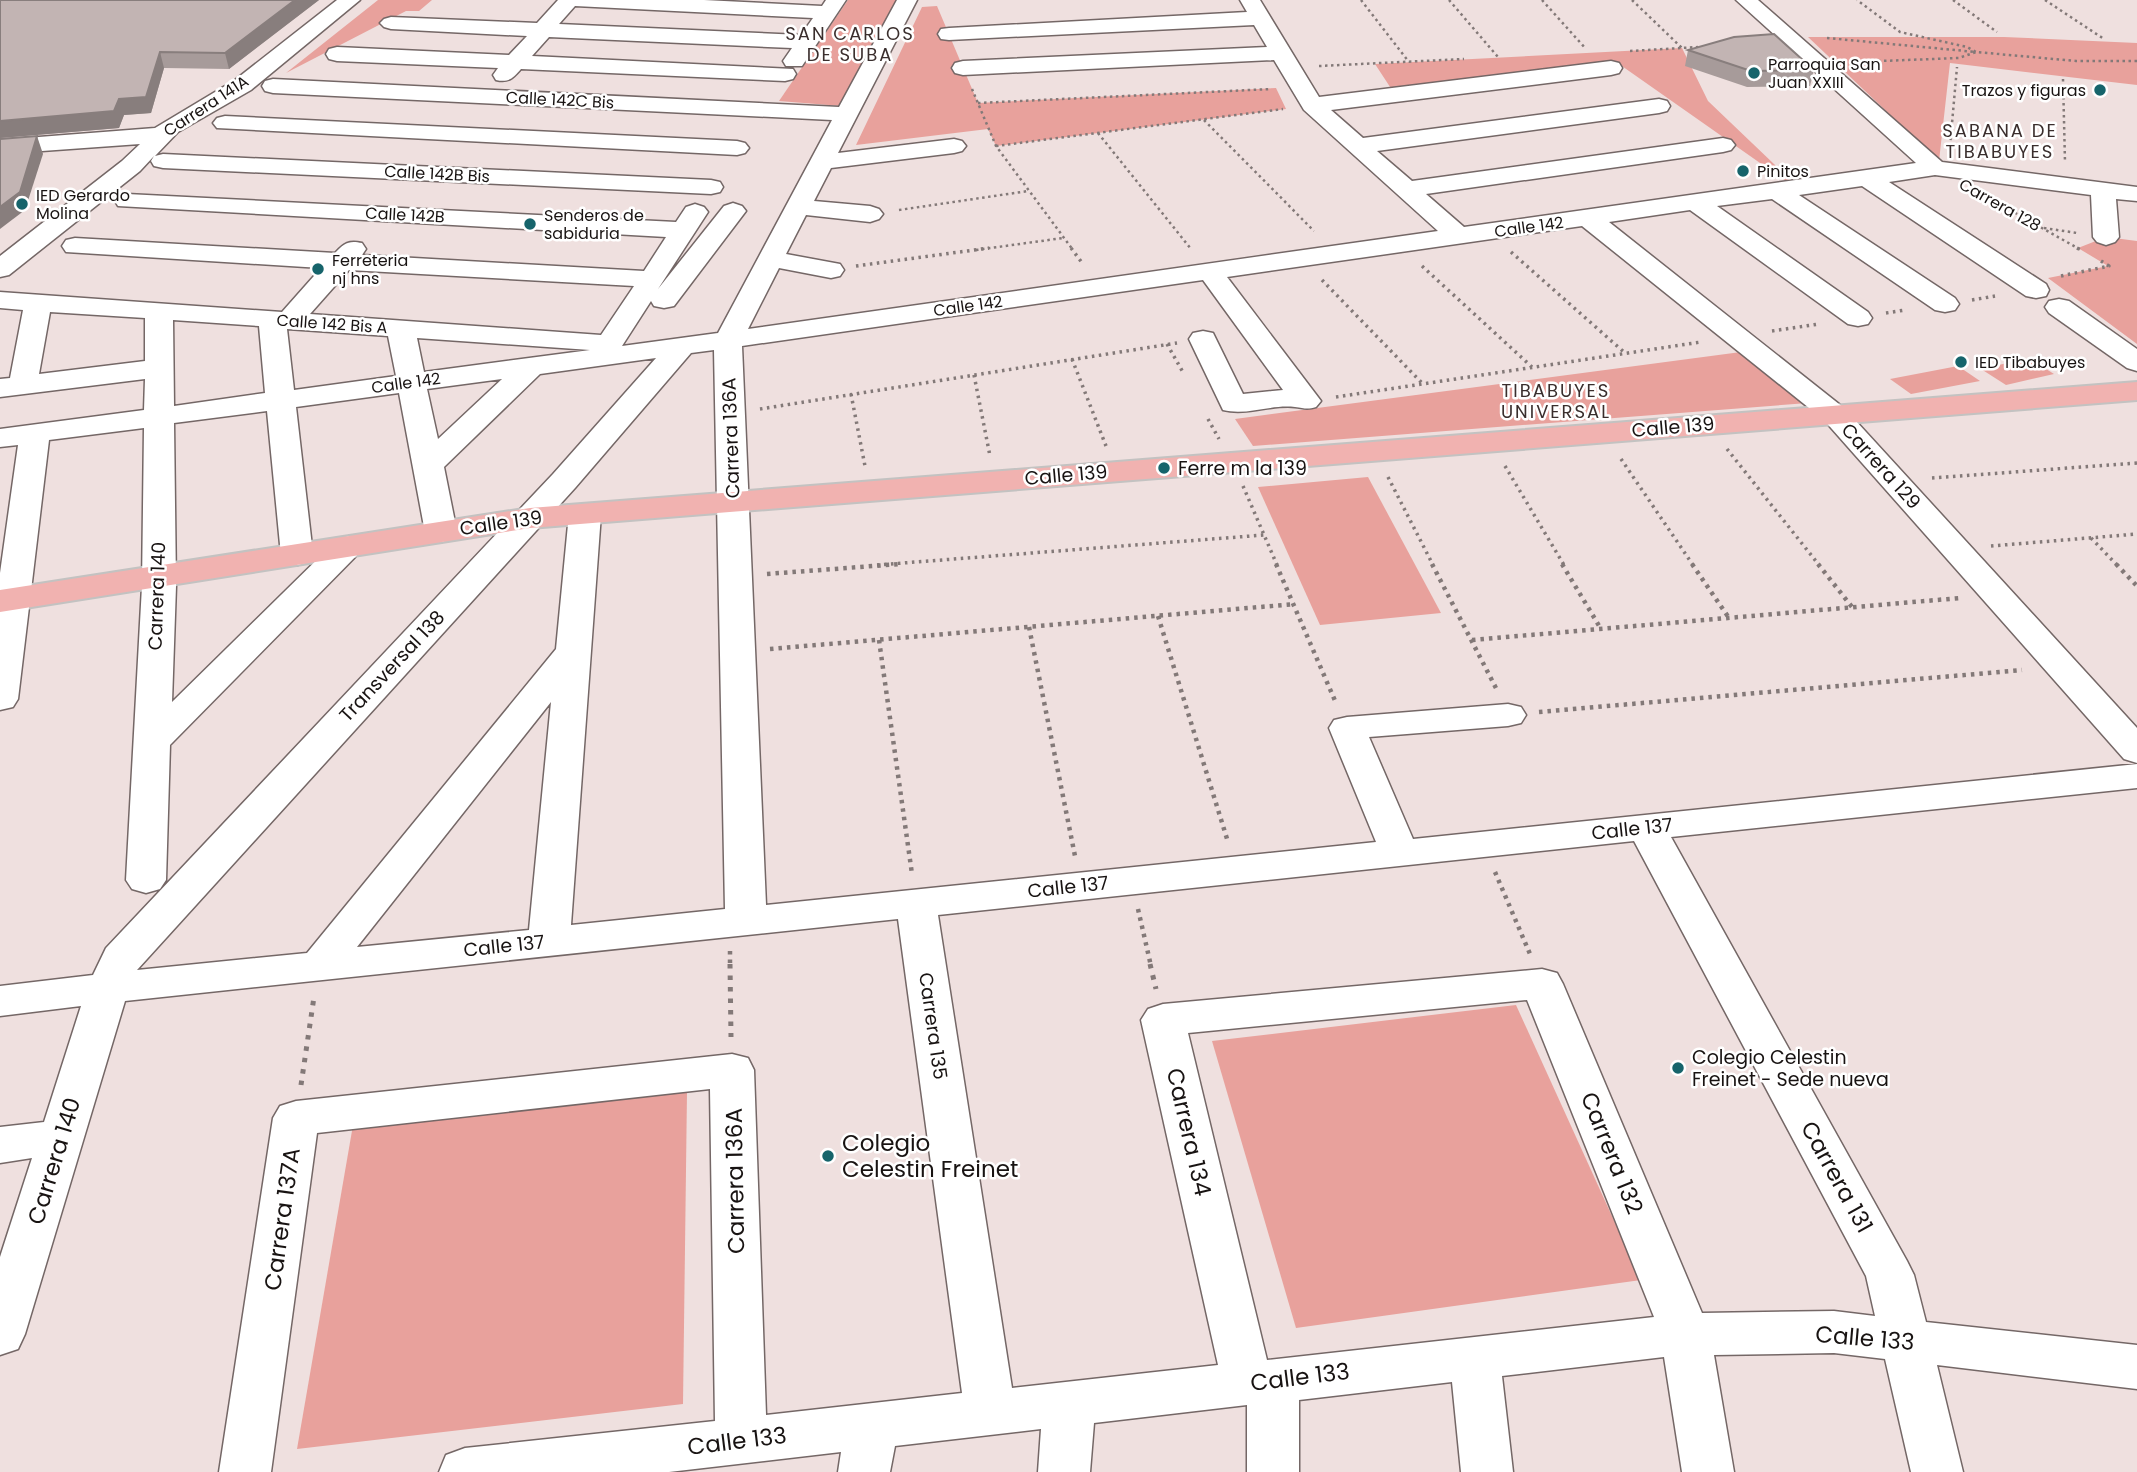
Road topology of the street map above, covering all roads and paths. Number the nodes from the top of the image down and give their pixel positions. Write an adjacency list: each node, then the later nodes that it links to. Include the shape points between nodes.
1 (350, 0): 48 (street, Carrera 141A, via 243,85)
2 (571, 0): 12 (street); 15 (street)
3 (908, 0): 43 (street, Carrera 136A)
4 (1361, 0): 30 (path)
5 (1449, 0): 26 (path)
6 (1542, 0): 24 (path)
7 (1632, 0): 21 (path)
8 (1746, 0): 18 (street)
9 (1857, 0): 22 (path, via 1900,32)
10 (1953, 0): 16 (path)
11 (2045, 0): 19 (path)
12 (832, 6): 20 (street)
13 (1256, 9): 17 (street); 23 (street)
14 (391, 23): 15 (street)
15 (543, 30): 20 (street); 29 (street)
16 (1997, 32)
17 (949, 34)
18 (1786, 36): 22 (path); 27 (street)
19 (2104, 39)
20 (806, 42): 34 (street)
21 (1682, 48)
22 (1976, 52): 27 (path, via 1934,60); 28 (path)
23 (1281, 53): 32 (street); 39 (street)
24 (1589, 53)
25 (337, 54): 29 (street)
26 (1498, 57)
27 (1815, 61): 56 (street)
28 (2137, 61)
29 (516, 62): 34 (street); 38 (street)
30 (1409, 62)
31 (1956, 67): 56 (path)
32 (963, 68)
33 (1611, 68): 39 (street)
34 (785, 74): 42 (street)
35 (1357, 78): 39 (street, via 1376,79 1383,90)
36 (2063, 79): 59 (path)
37 (272, 86): 38 (street, Calle 142C Bis)
38 (485, 96): 42 (street, Calle 142C Bis); 47 (street)
39 (1307, 96): 40 (path); 44 (path); 51 (street)
40 (978, 103)
41 (1659, 106): 51 (street)
42 (762, 110): 43 (street, Calle 142C Bis); 53 (street)
43 (848, 114): 55 (street, Carrera 136A)
44 (1204, 119): 46 (path); 81 (path)
45 (225, 123): 47 (street)
46 (1097, 133): 63 (path, via 996,146); 87 (path)
47 (452, 134): 53 (street); 57 (street)
48 (160, 135): 52 (street); 85 (street, Carrera 141A, via 131,166)
49 (1723, 145): 61 (street)
50 (954, 146): 55 (street)
51 (1358, 146): 61 (street)
52 (0, 147)
53 (737, 148): 60 (street)
54 (163, 161): 57 (street, Calle 142B Bis)
55 (822, 162): 69 (street, Carrera 136A)
56 (1941, 169): 58 (street, Calle 142); 59 (street, Calle 142)
57 (419, 173): 60 (street, Calle 142B Bis); 71 (street)
58 (1867, 178): 64 (street, Calle 142); 90 (street)
59 (2065, 185): 62 (street, Calle 142)
60 (711, 187): 74 (street)
61 (1406, 189): 76 (street)
62 (2103, 190): 65 (street, Calle 142); 80 (street)
63 (1028, 191): 72 (path); 77 (path)
64 (1777, 191): 68 (street, Calle 142); 94 (street)
65 (2137, 194)
66 (127, 201): 71 (street, Calle 142B)
67 (1994, 201): 80 (path, Carrera 128)
68 (1696, 203): 73 (street, Calle 142); 96 (street)
69 (798, 207): 72 (street); 82 (street, Carrera 136A)
70 (733, 211): 102 (street)
71 (383, 214): 74 (street, Calle 142B); 84 (street)
72 (870, 214)
73 (1589, 219): 75 (street, Calle 142); 99 (street, Carrera 129)
74 (684, 230): 88 (street)
75 (1489, 233): 76 (street, Calle 142); 104 (path)
76 (1460, 237): 78 (street, Calle 142)
77 (1063, 238): 86 (path); 89 (path)
78 (1399, 245): 81 (street, Calle 142); 108 (path)
79 (75, 246): 84 (street)
80 (2098, 250): 91 (path, via 2109,266 2048,278)
81 (1337, 254): 83 (street, Calle 142)
82 (771, 259): 86 (street); 101 (street, Carrera 136A)
83 (1302, 259): 87 (street, Calle 142); 112 (path)
84 (342, 261): 88 (street); 97 (street)
85 (0, 269)
86 (831, 270)
87 (1210, 272): 89 (street, Calle 142); 116 (street)
88 (652, 279): 102 (street)
89 (1100, 288): 101 (street, Calle 142)
90 (2036, 290): 91 (path); 94 (path)
91 (2060, 297): 106 (street)
92 (0, 300): 93 (street, Calle 142 Bis A)
93 (38, 303): 95 (street, Calle 142 Bis A); 113 (street)
94 (1945, 304): 96 (path)
95 (159, 312): 97 (street, Calle 142 Bis A); 109 (street, Carrera 140)
96 (1858, 318): 99 (path)
97 (280, 320): 98 (street, Calle 142 Bis A); 117 (street)
98 (401, 328): 102 (street, Calle 142 Bis A); 111 (street)
99 (1737, 337): 104 (path); 119 (street, Carrera 129)
100 (1203, 339): 105 (path); 116 (street, via 1233,404)
101 (728, 340): 103 (street, Calle 142); 118 (street, Carrera 136A)
102 (620, 344): 103 (street, Calle 142 Bis A)
103 (674, 347): 107 (street, Calle 142); 136 (street, Transversal 138)
104 (1626, 353): 108 (path)
105 (1072, 359): 110 (path); 124 (path)
106 (2137, 362)
107 (532, 366): 111 (street, Calle 142); 128 (street)
108 (1533, 367): 112 (path)
109 (160, 368): 113 (street); 120 (street, Carrera 140)
110 (974, 375): 115 (path); 126 (path)
111 (411, 383): 117 (street, Calle 142); 128 (street)
112 (1423, 384): 116 (path)
113 (12, 387)
114 (2137, 391): 119 (main road, Calle 139)
115 (851, 394): 118 (path); 130 (path)
116 (1305, 399)
117 (281, 400): 120 (street, Calle 142); 143 (street)
118 (730, 413): 134 (street, Carrera 136A)
119 (1834, 414): 132 (street, Carrera 129); 134 (main road, Calle 139)
120 (159, 417): 121 (street, Calle 142); 144 (street, Carrera 140)
121 (35, 433): 122 (street, Calle 142); 148 (street)
122 (0, 438)
123 (1726, 448): 150 (path)
124 (1108, 451)
125 (1620, 458): 152 (path)
126 (991, 462)
127 (2137, 463): 132 (path)
128 (428, 465): 137 (street)
129 (1504, 465): 154 (path)
130 (866, 471)
131 (1386, 473): 156 (path)
132 (1894, 481): 142 (street, Carrera 129)
133 (1242, 485): 139 (path)
134 (733, 502): 135 (main road, Calle 139); 145 (street, Carrera 136A)
135 (585, 514): 136 (main road, Calle 139); 157 (street)
136 (530, 518): 137 (main road, Calle 139); 178 (street, Transversal 138, via 131,944)
137 (441, 532): 141 (main road, Calle 139)
138 (2137, 534): 140 (path)
139 (1264, 535): 145 (path); 149 (path)
140 (2091, 538): 142 (path); 146 (path)
141 (350, 546): 143 (main road, Calle 139); 163 (street)
142 (1955, 549): 147 (street, Carrera 129)
143 (297, 555): 144 (main road, Calle 139)
144 (159, 576): 148 (main road, Calle 139); 163 (street, Carrera 140)
145 (735, 576): 158 (street, Carrera 136A)
146 (2137, 586)
147 (1996, 594): 150 (path); 159 (street, Carrera 129)
148 (7, 600): 160 (street)
149 (1294, 604): 151 (path); 162 (path)
150 (1852, 607): 152 (path)
151 (1158, 616): 153 (path); 169 (path)
152 (1729, 618): 154 (path)
153 (1029, 627): 155 (path); 172 (path)
154 (1601, 629): 156 (path)
155 (880, 639): 158 (path); 173 (path)
156 (1472, 640): 161 (path)
157 (574, 650): 175 (street); 176 (street)
158 (738, 652): 174 (street, Carrera 136A)
159 (2061, 667): 161 (path); 164 (street, Carrera 129)
160 (0, 699)
161 (1508, 715): 162 (street)
162 (1347, 728): 168 (street)
163 (151, 743): 170 (street, Carrera 140)
164 (2137, 751)
165 (2137, 776): 166 (street, Calle 137)
166 (1646, 827): 167 (street, Calle 137); 187 (street, Carrera 131, via 1890,1275)
167 (1484, 844): 168 (street, Calle 137); 177 (path)
168 (1400, 853): 169 (street, Calle 137)
169 (1237, 870): 171 (street, Calle 137)
170 (146, 880)
171 (1132, 881): 172 (street, Calle 137); 180 (path)
172 (1081, 886): 173 (street, Calle 137)
173 (916, 903): 174 (street, Calle 137); 192 (street, Carrera 135)
174 (738, 922): 175 (street, Calle 137); 181 (path)
175 (549, 941): 176 (street, Calle 137)
176 (319, 966): 178 (street, Calle 137); 182 (path)
177 (1542, 984): 180 (street); 186 (street, Carrera 132)
178 (107, 988): 179 (street, Calle 137); 183 (street, Carrera 140)
179 (0, 1001)
180 (1163, 1020): 190 (street, Carrera 134)
181 (732, 1070): 182 (street); 193 (street, Carrera 136A)
182 (296, 1118): 196 (street, Carrera 137A)
183 (61, 1137): 184 (street); 185 (street, Carrera 140)
184 (0, 1145)
185 (0, 1334)
186 (1686, 1334): 187 (street, Calle 133, via 1834,1332); 188 (street, Calle 133); 201 (street, Carrera 132)
187 (1906, 1340): 189 (street, Calle 133); 202 (street, Carrera 131)
188 (1475, 1357): 190 (street, Calle 133); 200 (street)
189 (2137, 1367)
190 (1260, 1382): 191 (street, Calle 133); 199 (street, Carrera 134)
191 (1069, 1404): 192 (street, Calle 133); 198 (street)
192 (989, 1412): 194 (street, Calle 133)
193 (741, 1440): 194 (street, Calle 133); 195 (street, Calle 133)
194 (868, 1449)
195 (649, 1461): 197 (street, Calle 133)
196 (245, 1472)
197 (465, 1472)
198 (1064, 1472)
199 (1273, 1472)
200 (1487, 1472)
201 (1707, 1472)
202 (1937, 1472)

